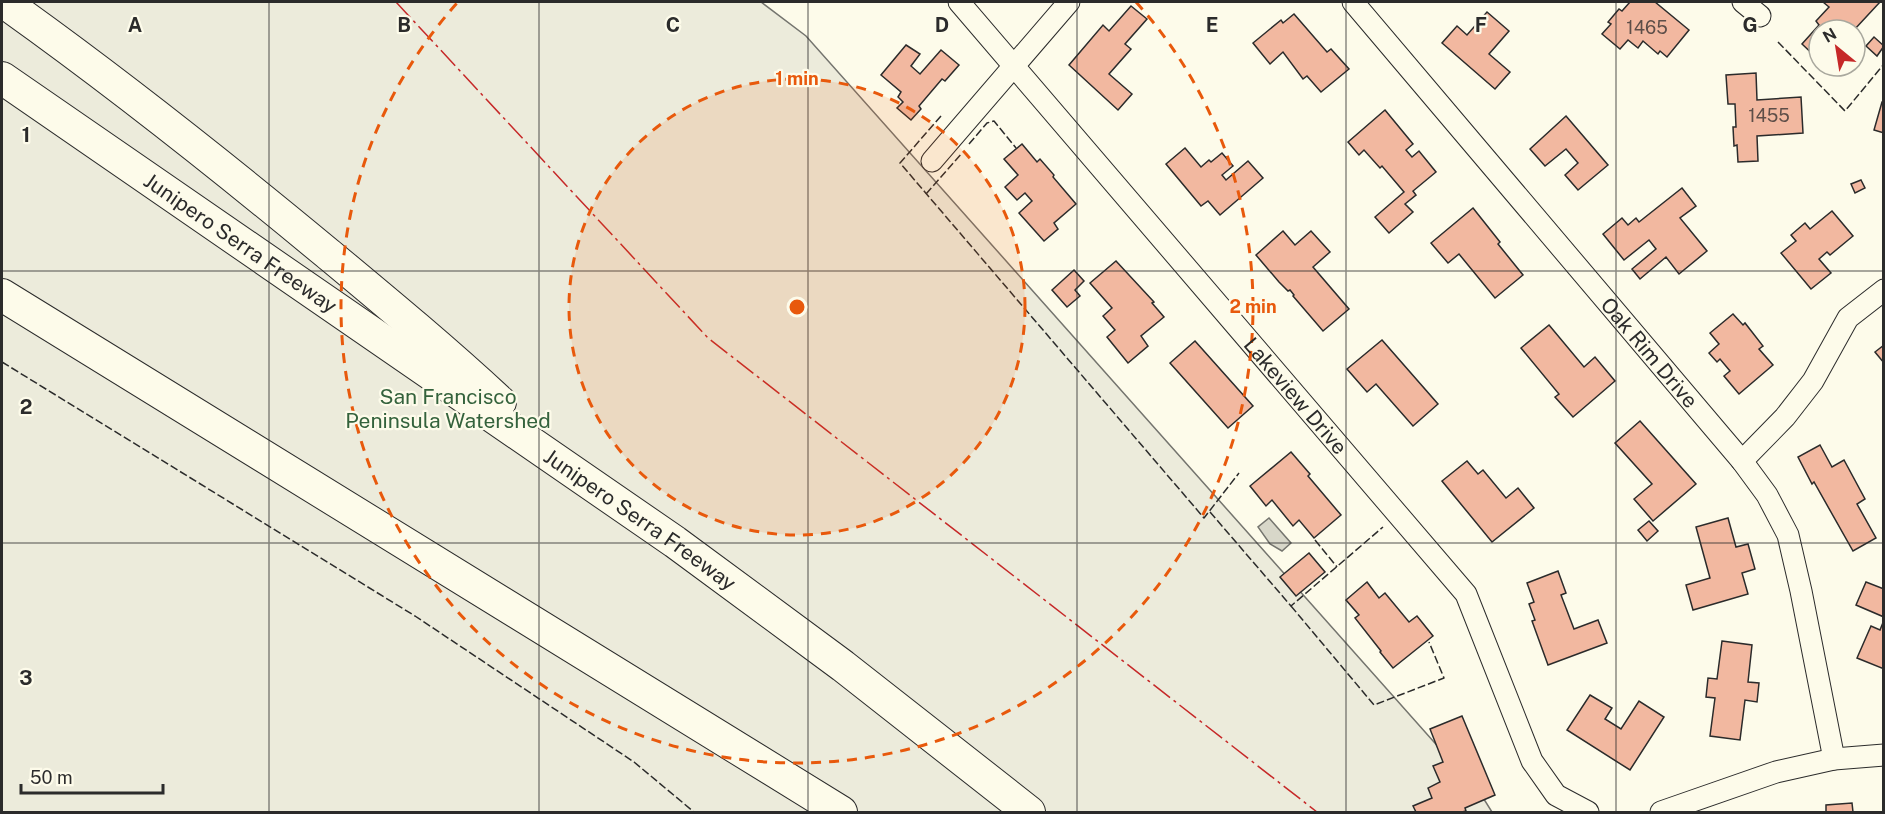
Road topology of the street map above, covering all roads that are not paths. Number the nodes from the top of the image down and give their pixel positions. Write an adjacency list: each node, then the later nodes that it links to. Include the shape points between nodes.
1 (4, 2): 13 (highway, via 125,90 255,193 440,347)
2 (959, 2): 7 (street, Lakeview Drive)
3 (1069, 2): 7 (street)
4 (1353, 2): 12 (street, Oak Rim Drive)
5 (1743, 2): 6 (street)
6 (1760, 16)
7 (1013, 65): 9 (street); 18 (street, Lakeview Drive, via 1466,594 1532,761 1556,795)
8 (2, 78): 13 (highway, Junipero Serra Freeway)
9 (932, 161)
10 (1884, 290): 12 (street, via 1848,318 1813,381)
11 (2, 295): 16 (highway)
12 (1742, 461): 15 (street, Oak Rim Drive, via 1767,495 1788,535)
13 (572, 470): 17 (highway, Junipero Serra Freeway, via 826,653)
14 (1884, 755): 15 (street)
15 (1834, 759): 19 (street, via 1776,772)
16 (842, 813)
17 (1029, 813)
18 (1588, 813)
19 (1661, 813)

